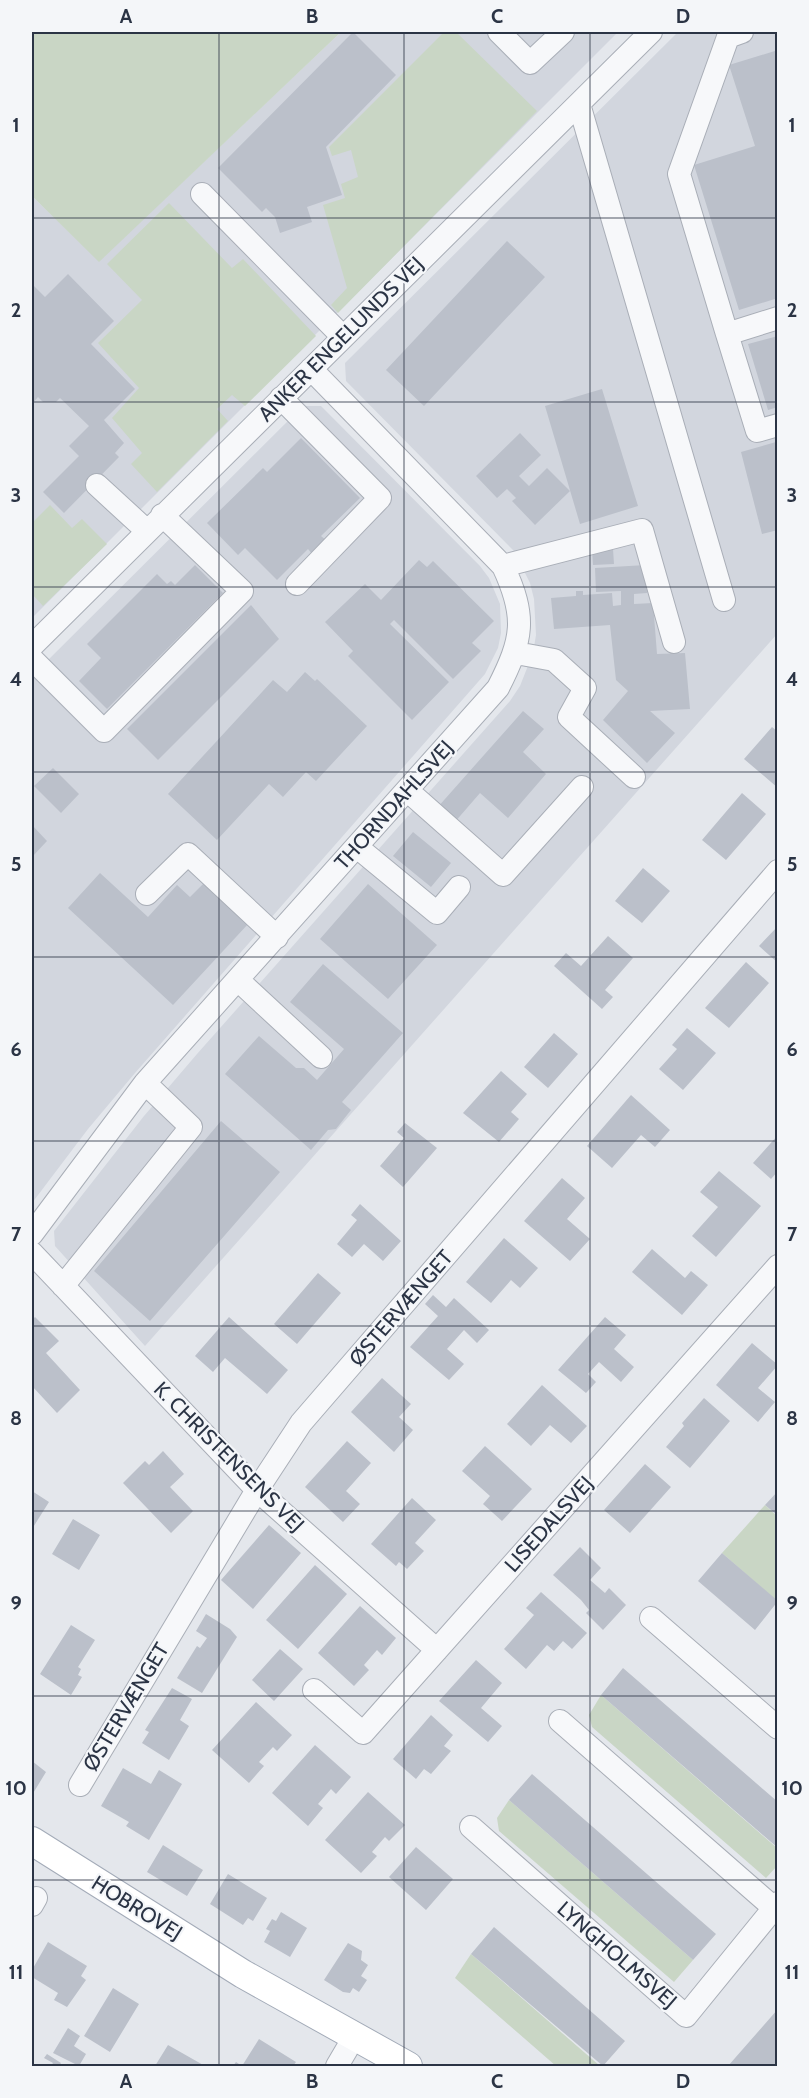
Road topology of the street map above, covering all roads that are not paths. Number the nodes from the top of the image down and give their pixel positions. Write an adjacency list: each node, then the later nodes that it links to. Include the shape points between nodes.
1 (499, 32): 2 (street, via 530,63)
2 (563, 32)
3 (651, 32): 5 (street, ANKER ENGELUNDS VEJ)
4 (742, 32): 8 (street, via 728,37 679,174)
5 (579, 104): 9 (street, ANKER ENGELUNDS VEJ); 17 (street)
6 (202, 194): 9 (street)
7 (777, 318): 8 (street)
8 (727, 334): 12 (street, via 757,431)
9 (343, 337): 10 (street, ANKER ENGELUNDS VEJ)
10 (311, 369): 11 (street, ANKER ENGELUNDS VEJ); 15 (street, THORNDAHLSVEJ)
11 (281, 398): 14 (street, ANKER ENGELUNDS VEJ); 16 (street, via 380,498)
12 (777, 425)
13 (97, 485): 14 (street)
14 (154, 523): 19 (street, ANKER ENGELUNDS VEJ); 21 (street, via 242,591 104,731)
15 (503, 566): 18 (street, via 642,530); 20 (street, THORNDAHLSVEJ, via 517,594)
16 (297, 584)
17 (724, 600)
18 (674, 642)
19 (32, 646)
20 (516, 653): 22 (street, via 554,660 585,688 568,717); 24 (street, THORNDAHLSVEJ, via 498,688)
21 (32, 659)
22 (634, 777)
23 (582, 787): 24 (street, via 503,875)
24 (408, 791): 25 (street, THORNDAHLSVEJ)
25 (357, 847): 27 (street, via 437,913); 29 (street, THORNDAHLSVEJ)
26 (777, 871): 37 (street, ØSTERVÆNGET, via 301,1423)
27 (459, 887)
28 (147, 894): 29 (street, via 188,854)
29 (277, 937): 30 (street, THORNDAHLSVEJ)
30 (239, 981): 31 (street); 32 (street, THORNDAHLSVEJ)
31 (321, 1057)
32 (145, 1083): 33 (street, THORNDAHLSVEJ); 36 (street, via 191,1127)
33 (32, 1234)
34 (32, 1253): 36 (street, K. CHRISTENSENS VEJ)
35 (777, 1266): 39 (street, LISEDALSVEJ)
36 (63, 1286): 37 (street, K. CHRISTENSENS VEJ)
37 (257, 1490): 39 (street, K. CHRISTENSENS VEJ); 43 (street, ØSTERVÆNGET)
38 (651, 1618): 42 (street)
39 (437, 1650): 40 (street, LISEDALSVEJ, via 363,1733)
40 (314, 1690)
41 (560, 1721): 46 (street, LYNGHOLMSVEJ)
42 (777, 1728)
43 (80, 1785)
44 (471, 1827): 46 (street, LYNGHOLMSVEJ, via 686,2016)
45 (32, 1841): 47 (main road, HOBROVEJ)
46 (776, 1906)
47 (243, 1974): 48 (main road, HOBROVEJ); 50 (main road, HOBROVEJ)
48 (342, 2058): 49 (main road, HOBROVEJ)
49 (372, 2067)
50 (408, 2067)

